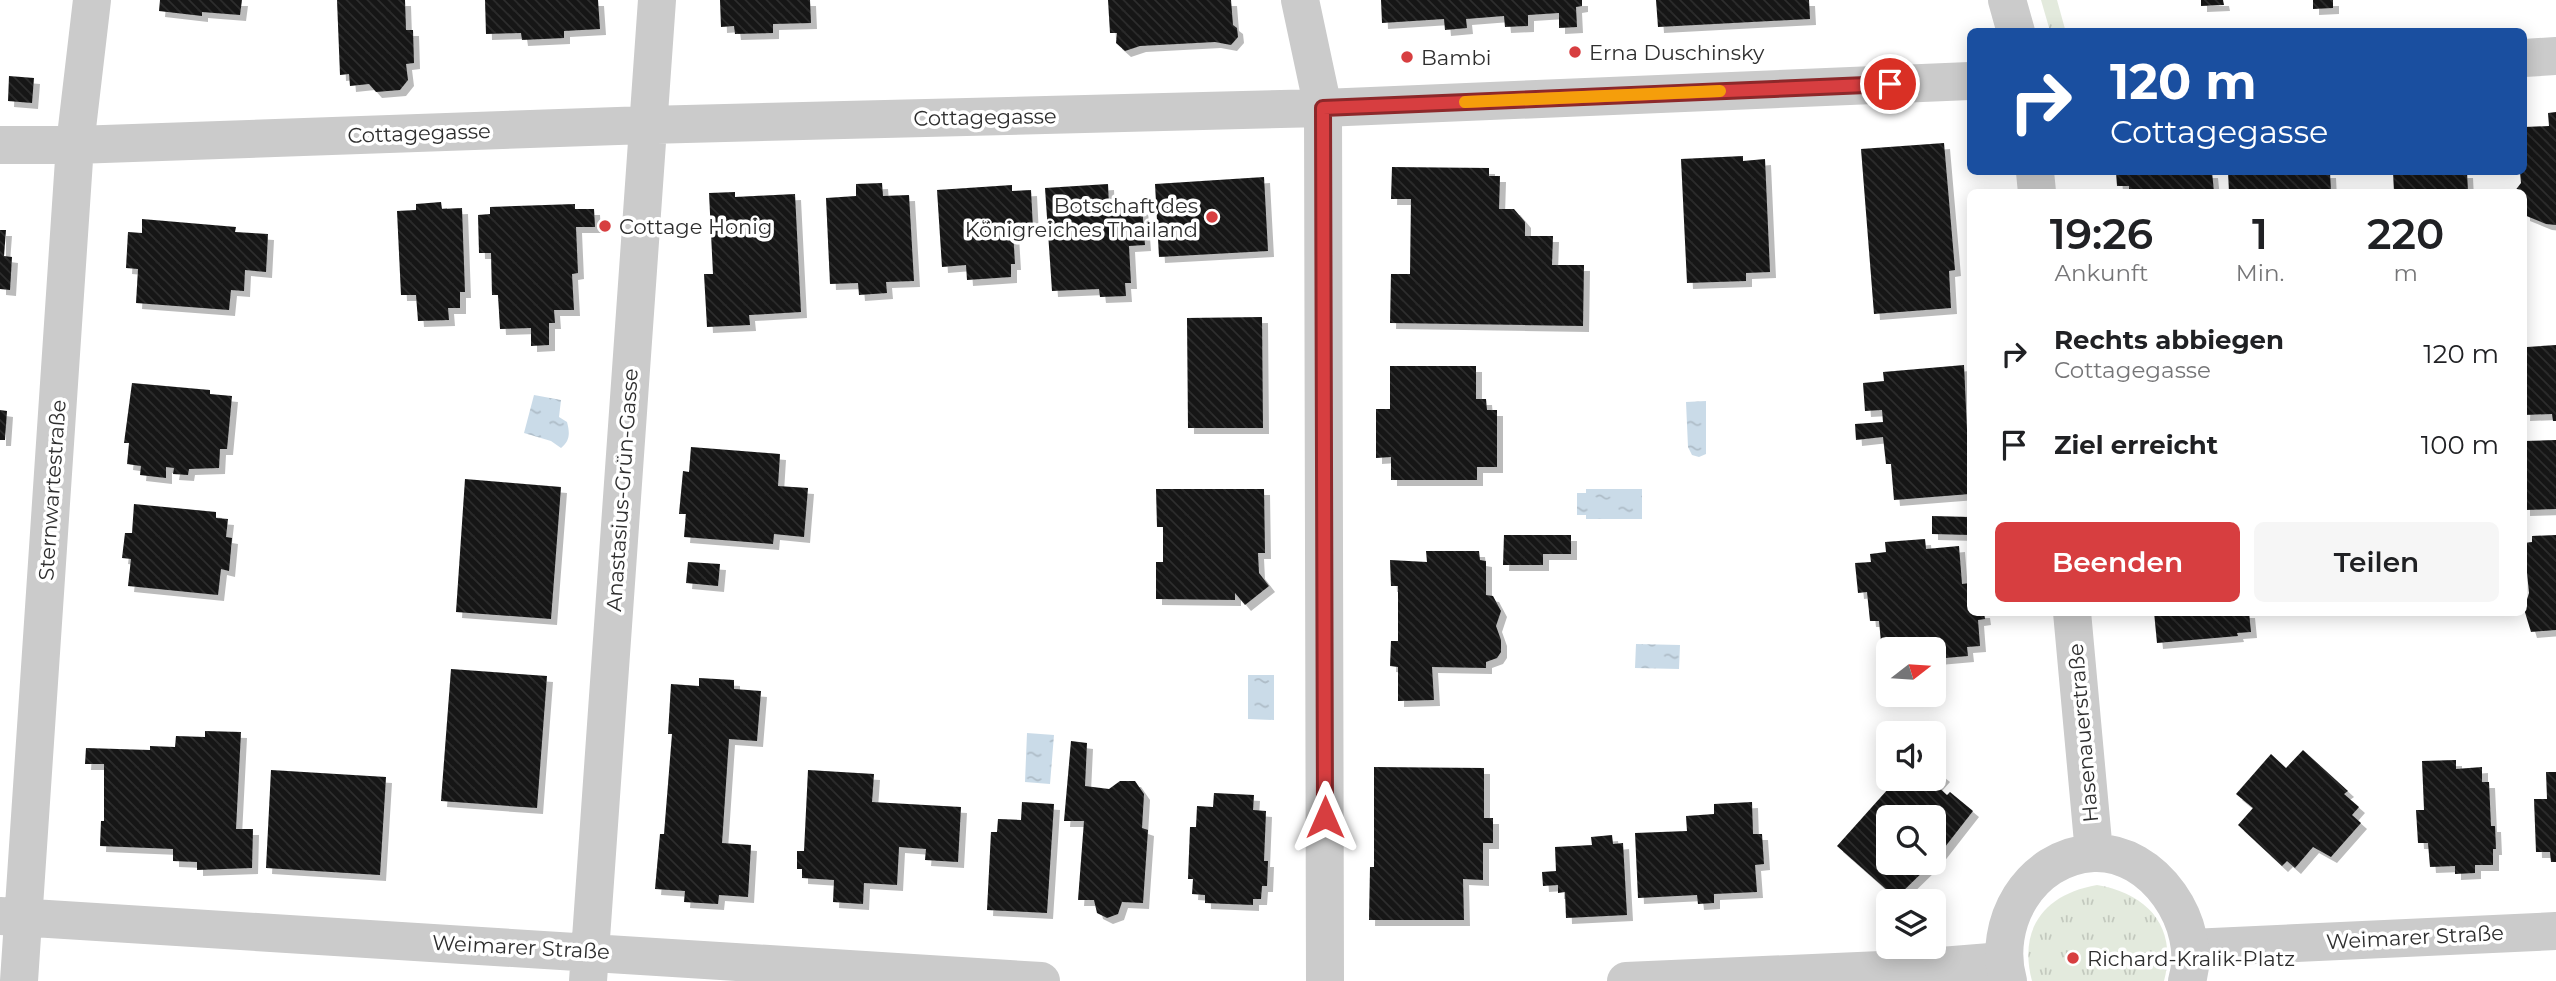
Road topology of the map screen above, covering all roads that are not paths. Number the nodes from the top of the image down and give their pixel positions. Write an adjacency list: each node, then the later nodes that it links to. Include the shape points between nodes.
1 (92, 0): 12 (street, Sternwartestraße)
2 (657, 0): 10 (street, Anastasius-Grün-Gasse)
3 (1300, 0): 9 (street)
4 (2007, 0): 5 (street)
5 (2016, 28)
6 (2556, 56): 7 (street)
7 (2527, 58)
8 (1967, 81): 9 (street, Cottagegasse)
9 (1323, 108): 10 (street, Cottagegasse); 22 (street)
10 (647, 125): 12 (street, Cottagegasse); 18 (street, Anastasius-Grün-Gasse)
11 (0, 145): 12 (street, Cottagegasse)
12 (75, 145): 15 (street, Sternwartestraße)
13 (2072, 616): 14 (street, Hasenauerstraße)
14 (2094, 853): 17 (street, via 2122,860 2156,877 2178,908); 19 (street, via 2045,869 2026,889 2010,913)
15 (12, 917): 18 (street, Weimarer Straße); 20 (street, Sternwartestraße)
16 (2556, 931): 17 (street, Weimarer Straße)
17 (2189, 964)
18 (589, 966): 21 (street, Weimarer Straße)
19 (2006, 971): 23 (street, via 1904,969)
20 (19, 981)
21 (1041, 981)
22 (1325, 981)
23 (1626, 981)

